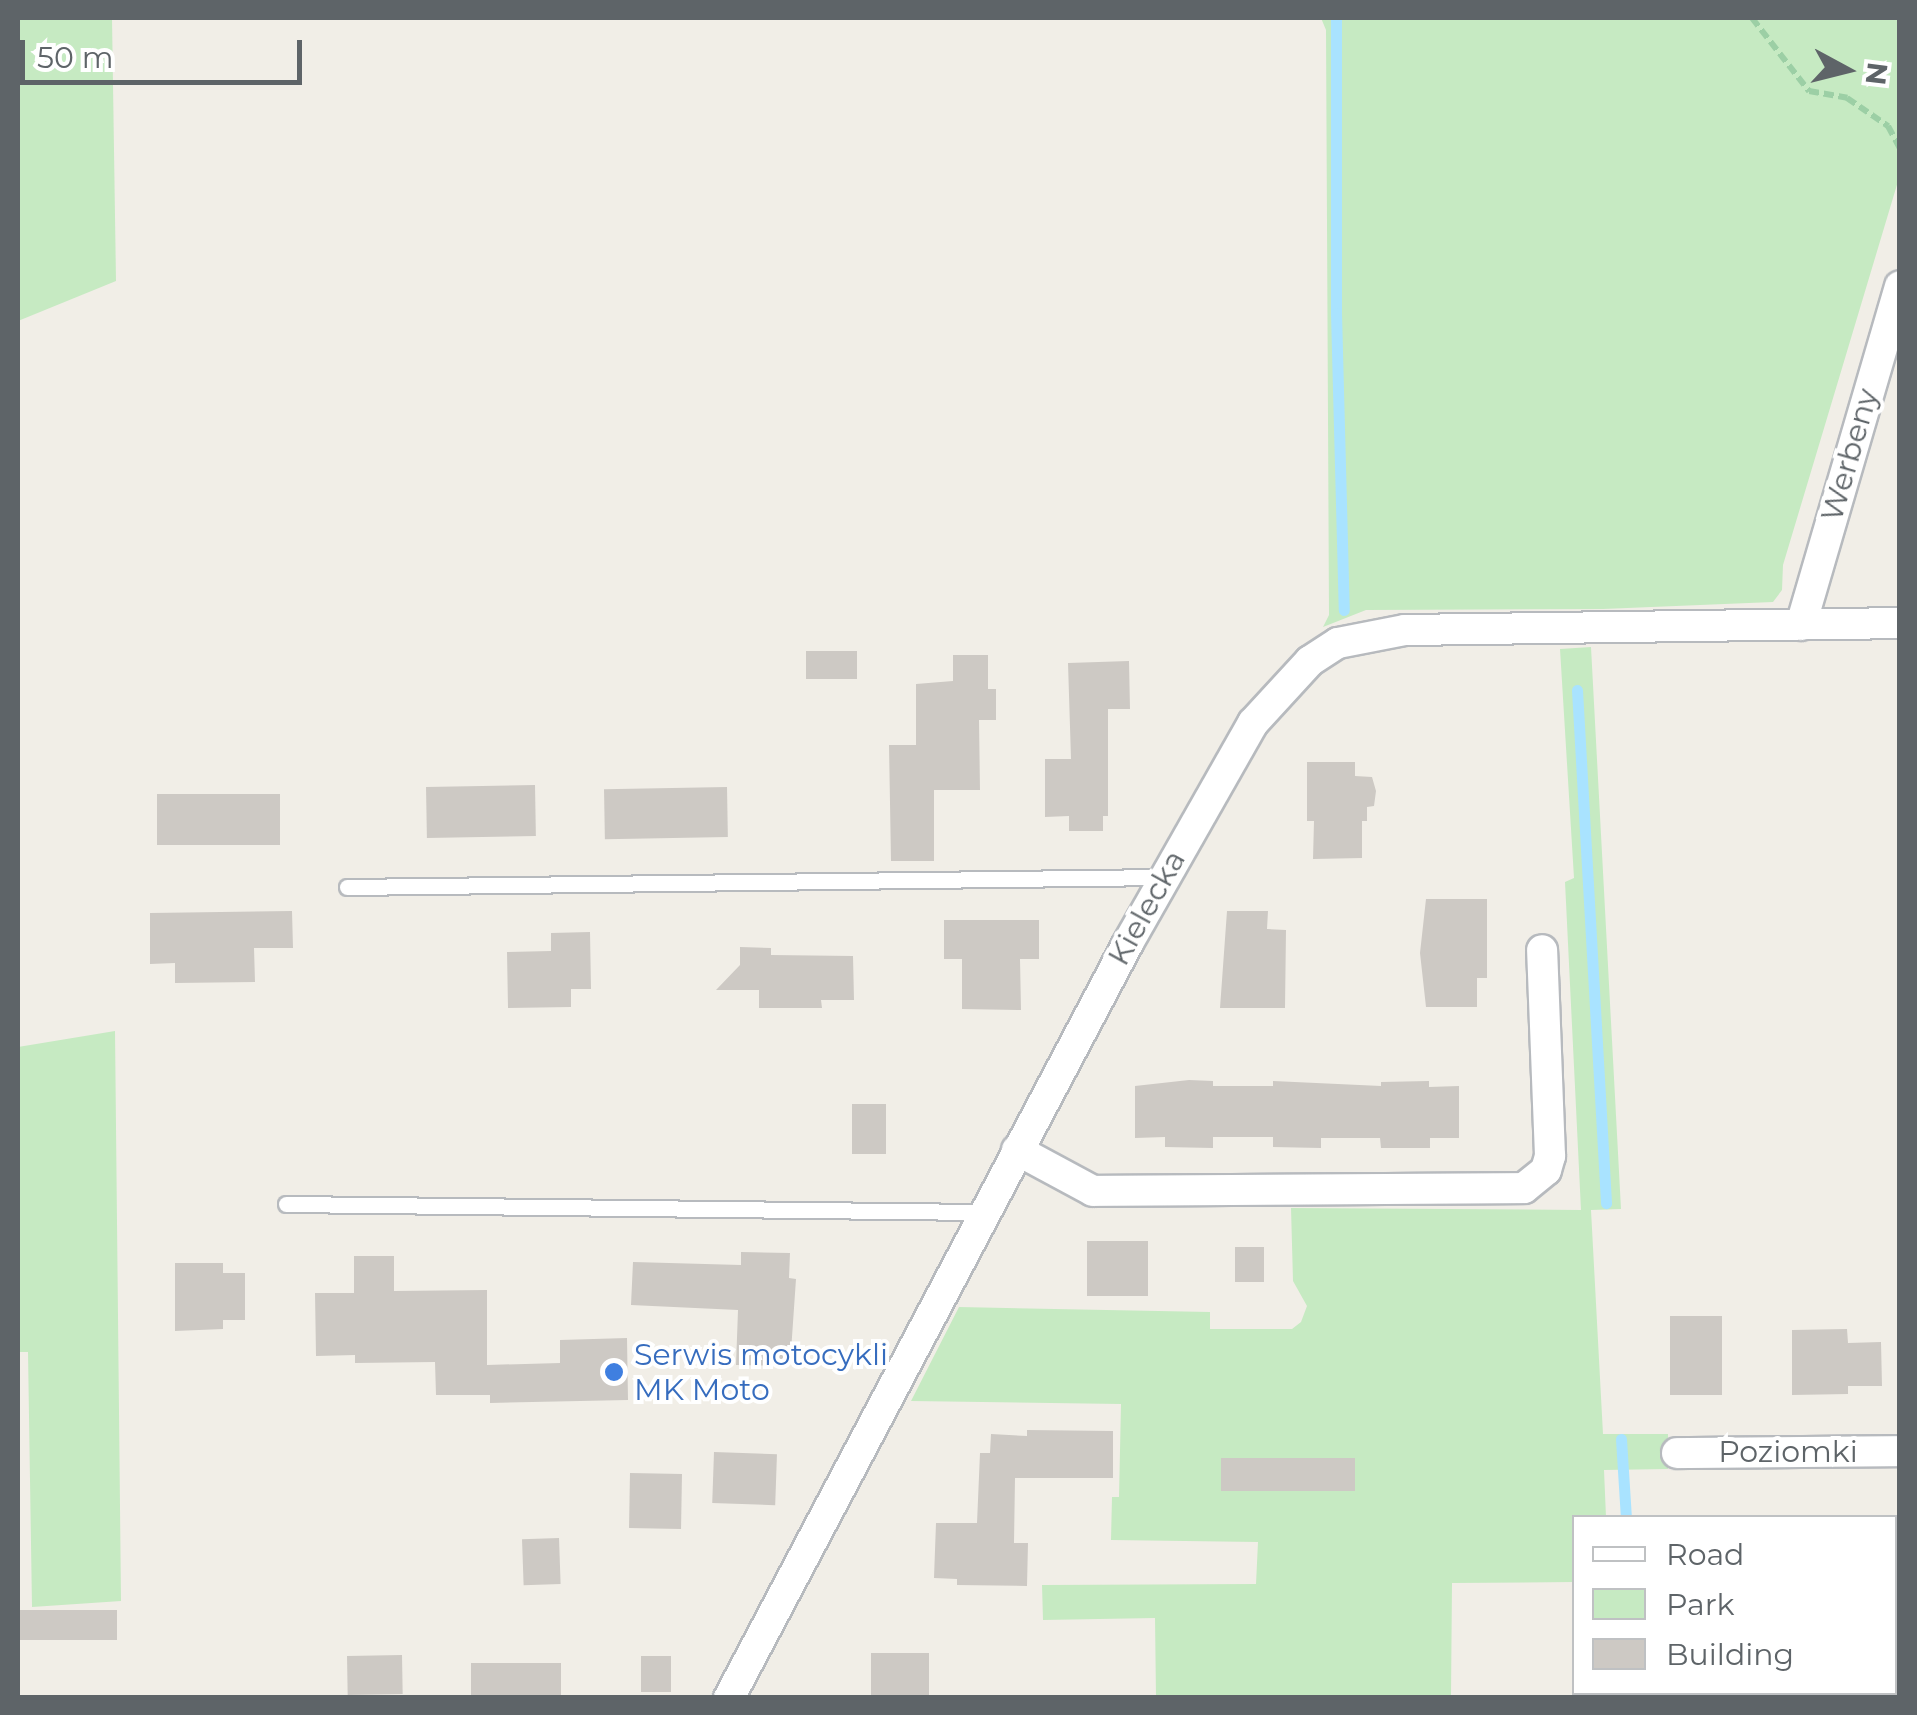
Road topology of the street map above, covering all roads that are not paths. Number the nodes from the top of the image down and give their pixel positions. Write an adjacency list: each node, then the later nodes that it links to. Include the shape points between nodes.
1 (1900, 286): 3 (street, Werbeny)
2 (1900, 623): 3 (street, Kielecka)
3 (1801, 625): 4 (street, Kielecka, via 1462,627 1338,642 1280,689 1254,724)
4 (1164, 877): 5 (lane); 7 (street, Kielecka)
5 (347, 887)
6 (1542, 950): 7 (street, via 1551,1144 1546,1170 1524,1188 1093,1191)
7 (1017, 1150): 9 (street, Kielecka)
8 (286, 1204): 9 (lane)
9 (985, 1212): 12 (street, Kielecka)
10 (1900, 1452): 11 (street, Poziomki)
11 (1677, 1453)
12 (729, 1698)

